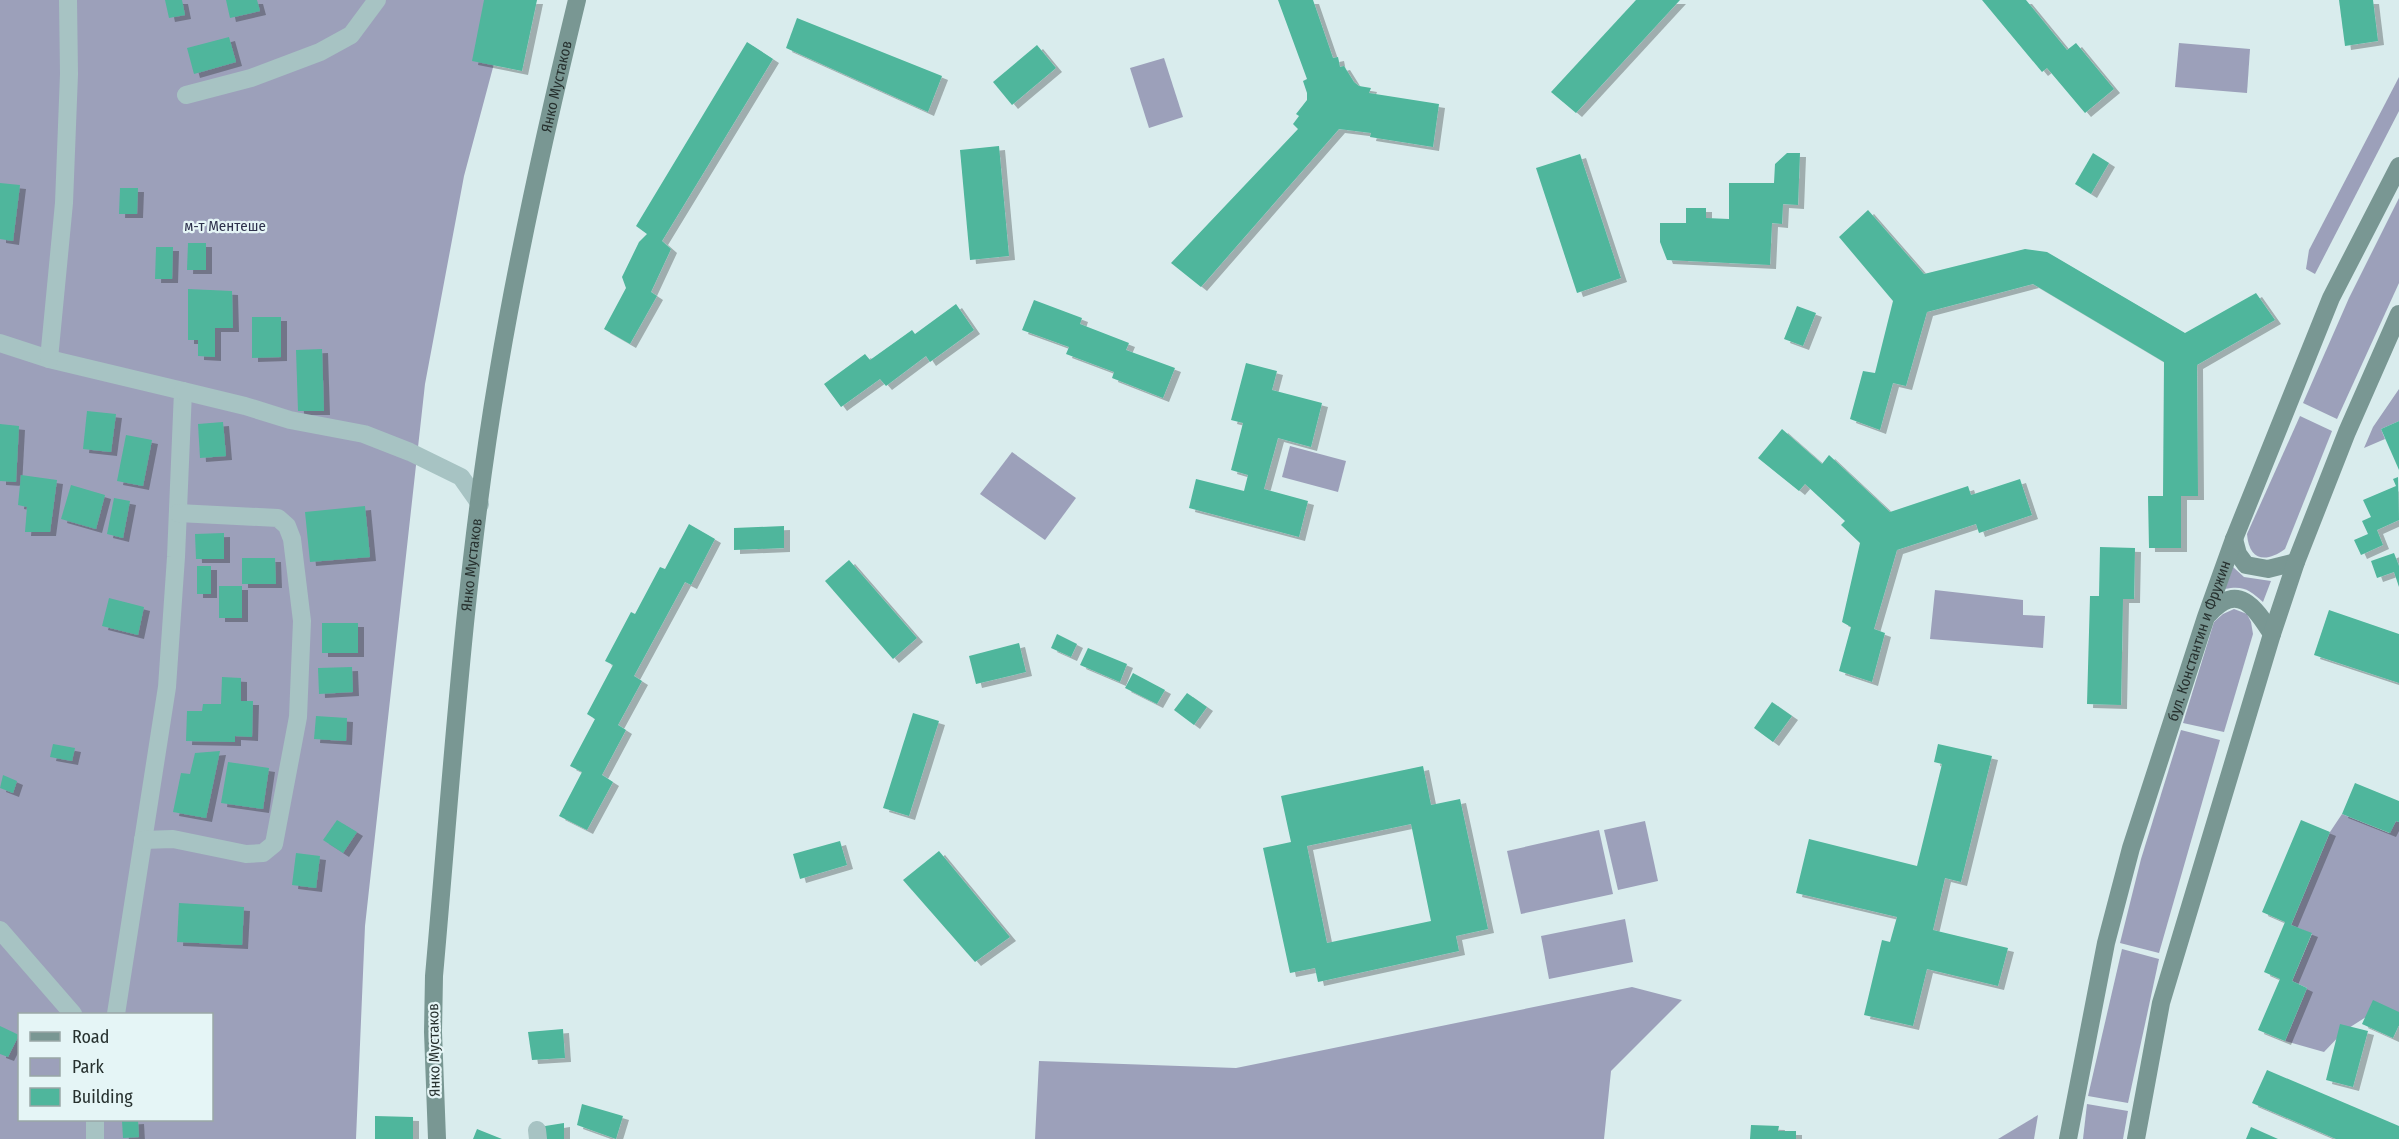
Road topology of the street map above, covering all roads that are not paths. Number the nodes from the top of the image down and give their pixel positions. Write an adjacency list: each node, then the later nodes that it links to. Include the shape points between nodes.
1 (68, 0): 8 (street, via 64,203)
2 (377, 0): 4 (street, via 351,35 320,52 251,78)
3 (577, 0): 10 (street, Янко Мустаков, via 533,186 498,374)
4 (186, 95)
5 (2398, 168): 12 (street, бул. Константин и Фружин, via 2331,298)
6 (2399, 314): 13 (street)
7 (0, 343): 8 (street)
8 (49, 359): 9 (street)
9 (183, 391): 10 (street, via 290,420 364,434 461,477); 11 (street)
10 (480, 504): 22 (street, Янко Мустаков, via 465,623 434,976)
11 (178, 513): 16 (street, via 167,687); 16 (street, via 278,518 287,526 292,538 302,621 298,717 274,844 263,853 246,854 173,839)
12 (2235, 538): 13 (street, via 2238,554 2246,565 2268,569); 14 (street, бул. Константин и Фружин)
13 (2296, 562): 15 (street)
14 (2206, 617): 15 (street, via 2224,600 2240,599 2255,609); 23 (street, бул. Константин и Фружин, via 2128,859 2106,943)
15 (2272, 634): 24 (street, via 2161,1003)
16 (143, 840): 19 (street)
17 (0, 930): 18 (street)
18 (72, 1013)
19 (116, 1013)
20 (95, 1121): 21 (street)
21 (95, 1139)
22 (437, 1139)
23 (2068, 1139)
24 (2136, 1139)

